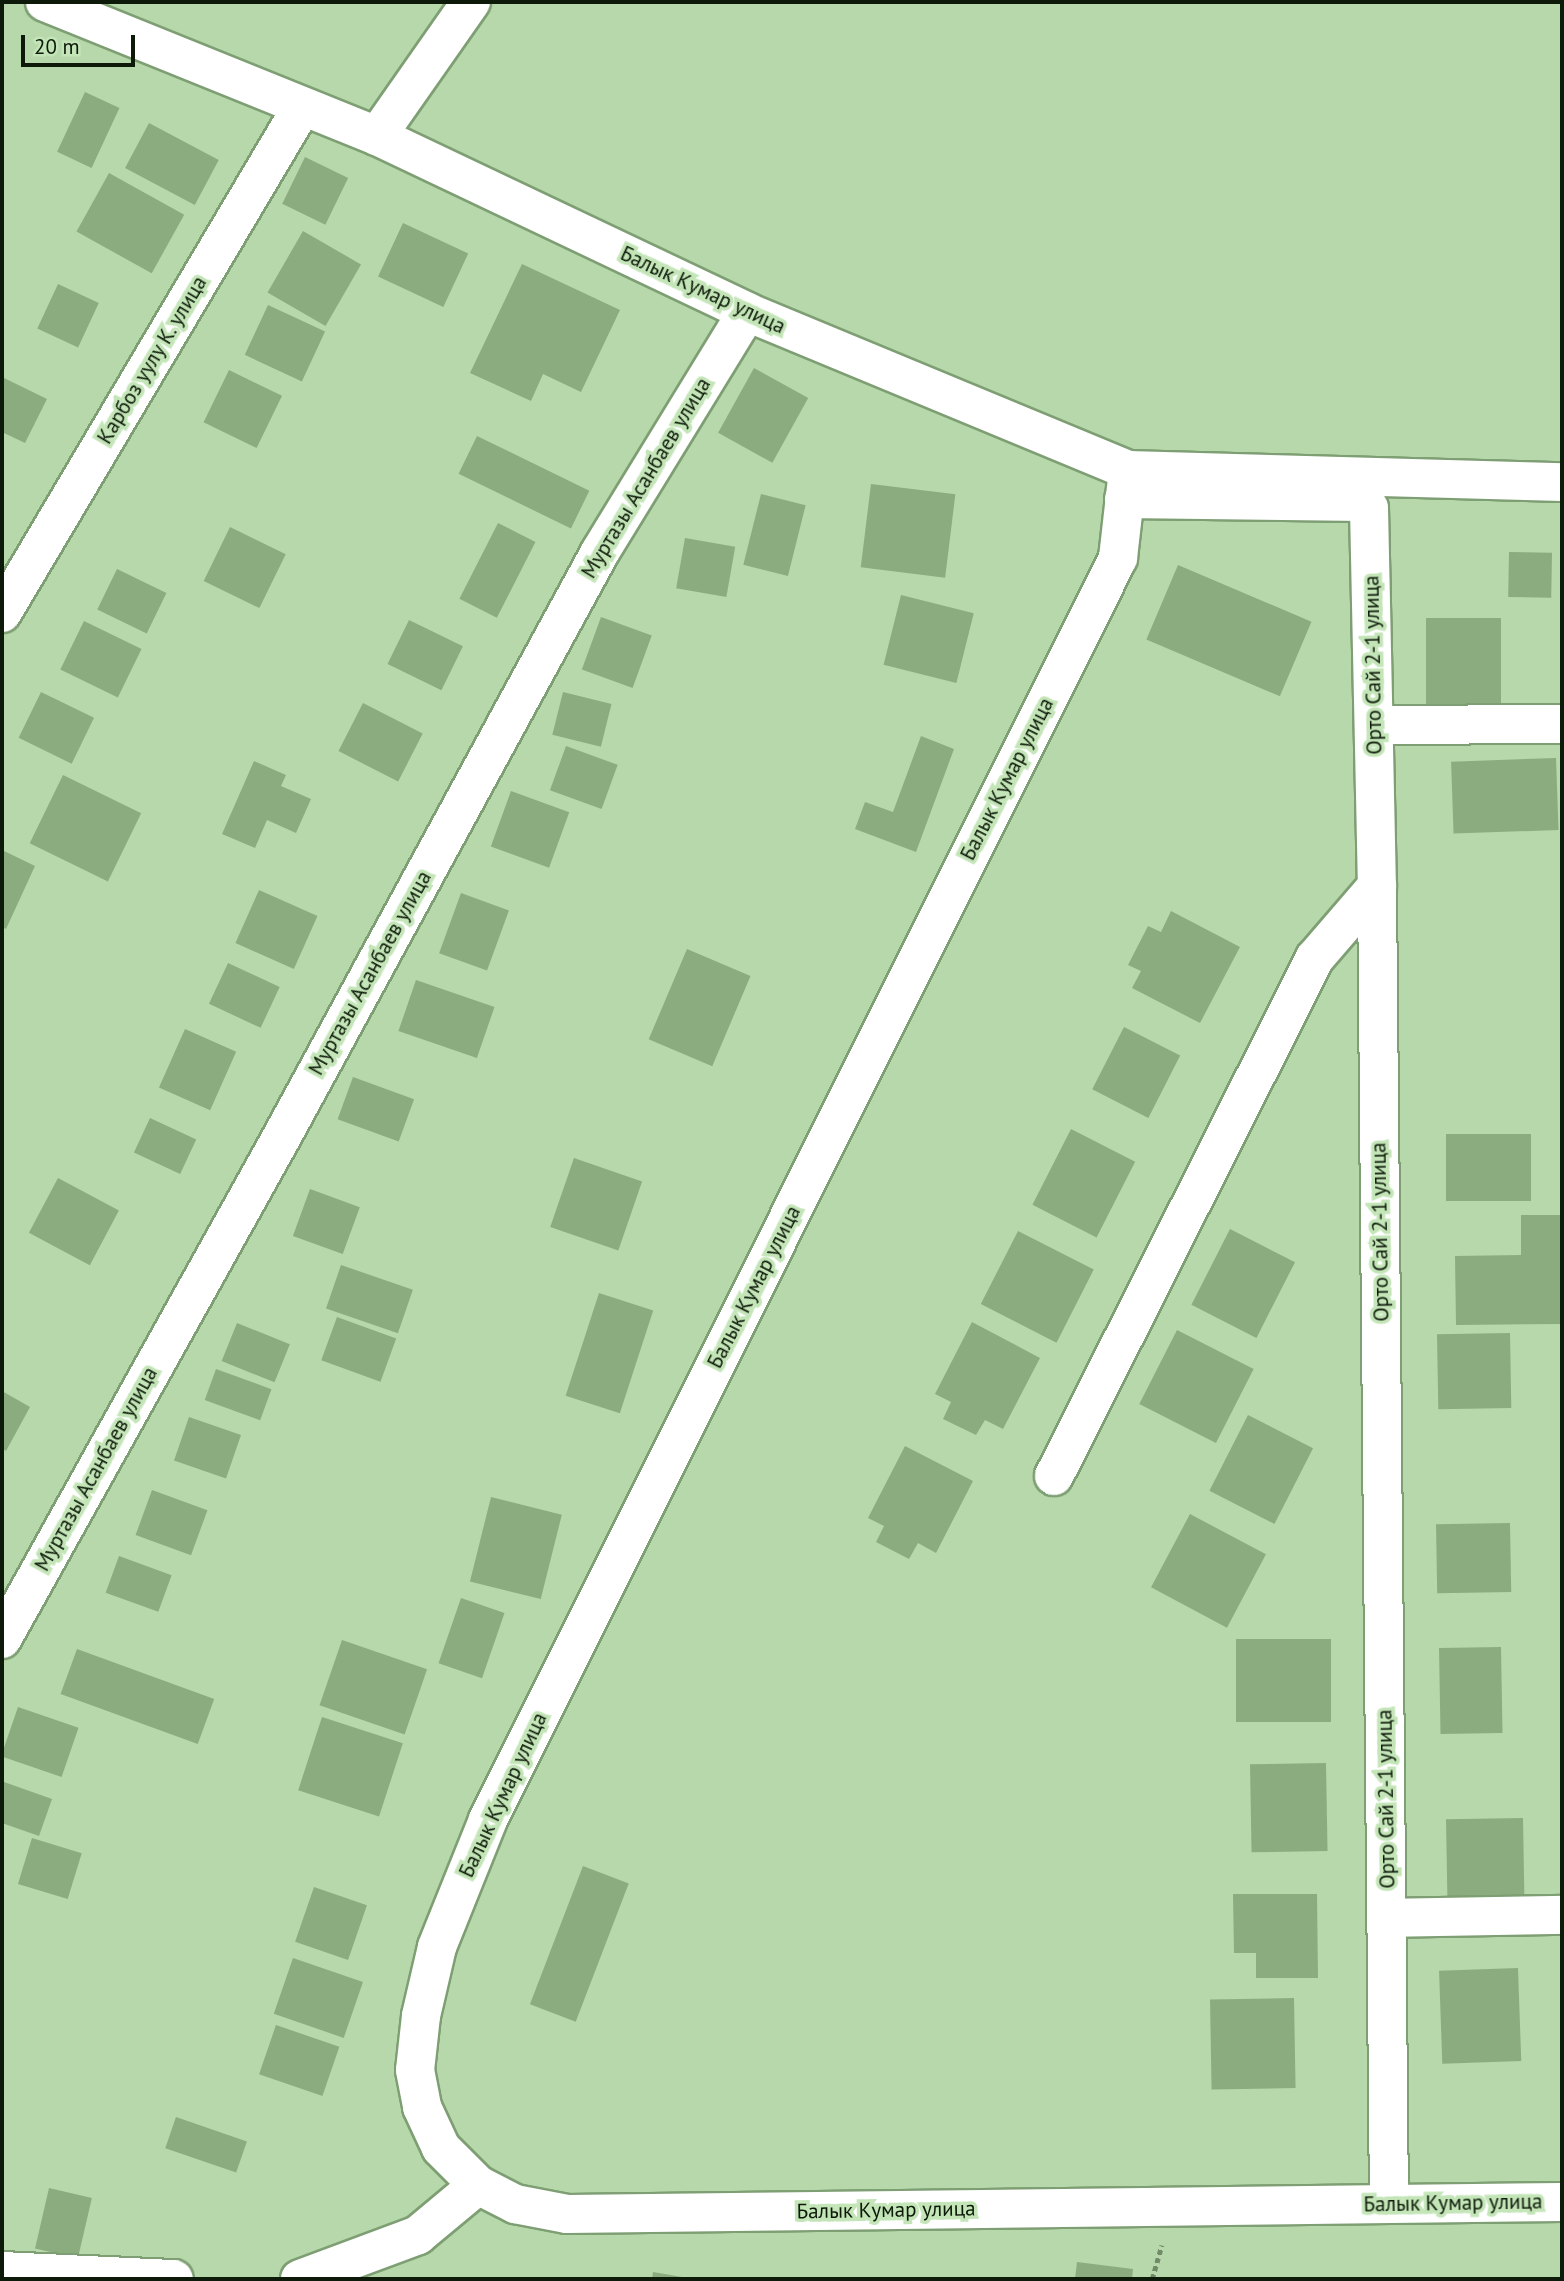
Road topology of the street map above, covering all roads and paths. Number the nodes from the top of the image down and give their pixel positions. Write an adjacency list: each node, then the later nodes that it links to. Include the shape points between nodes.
1 (45, 2): 3 (street, Балык Кумар улица)
2 (471, 2): 4 (street)
3 (302, 107): 4 (street, Балык Кумар улица); 8 (street, Карбоз уулу К. улица)
4 (377, 136): 5 (street, Балык Кумар улица)
5 (747, 312): 7 (street, Балык Кумар улица); 13 (street, Муртазы Асанбаев улица, via 600,552)
6 (1562, 482): 7 (street)
7 (1126, 484): 10 (street, Орто Сай 2-1 улица, via 1367,503); 16 (street, Балык Кумар улица, via 1118,558 488,1820 438,1947 421,2016 415,2070 422,2108 441,2148)
8 (2, 613)
9 (1562, 724): 10 (street)
10 (1374, 726): 11 (street, Орто Сай 2-1 улица)
11 (1377, 886): 12 (street, via 1315,958); 15 (street, Орто Сай 2-1 улица)
12 (1054, 1476)
13 (2, 1639)
14 (1562, 1915): 15 (street)
15 (1387, 1918): 18 (street, Орто Сай 2-1 улица)
16 (478, 2185): 18 (street, Балык Кумар улица, via 515,2204 567,2214); 21 (street, via 418,2235)
17 (1562, 2202): 18 (street, Балык Кумар улица)
18 (1389, 2204)
19 (2, 2271): 20 (street)
20 (174, 2279)
21 (300, 2279)

